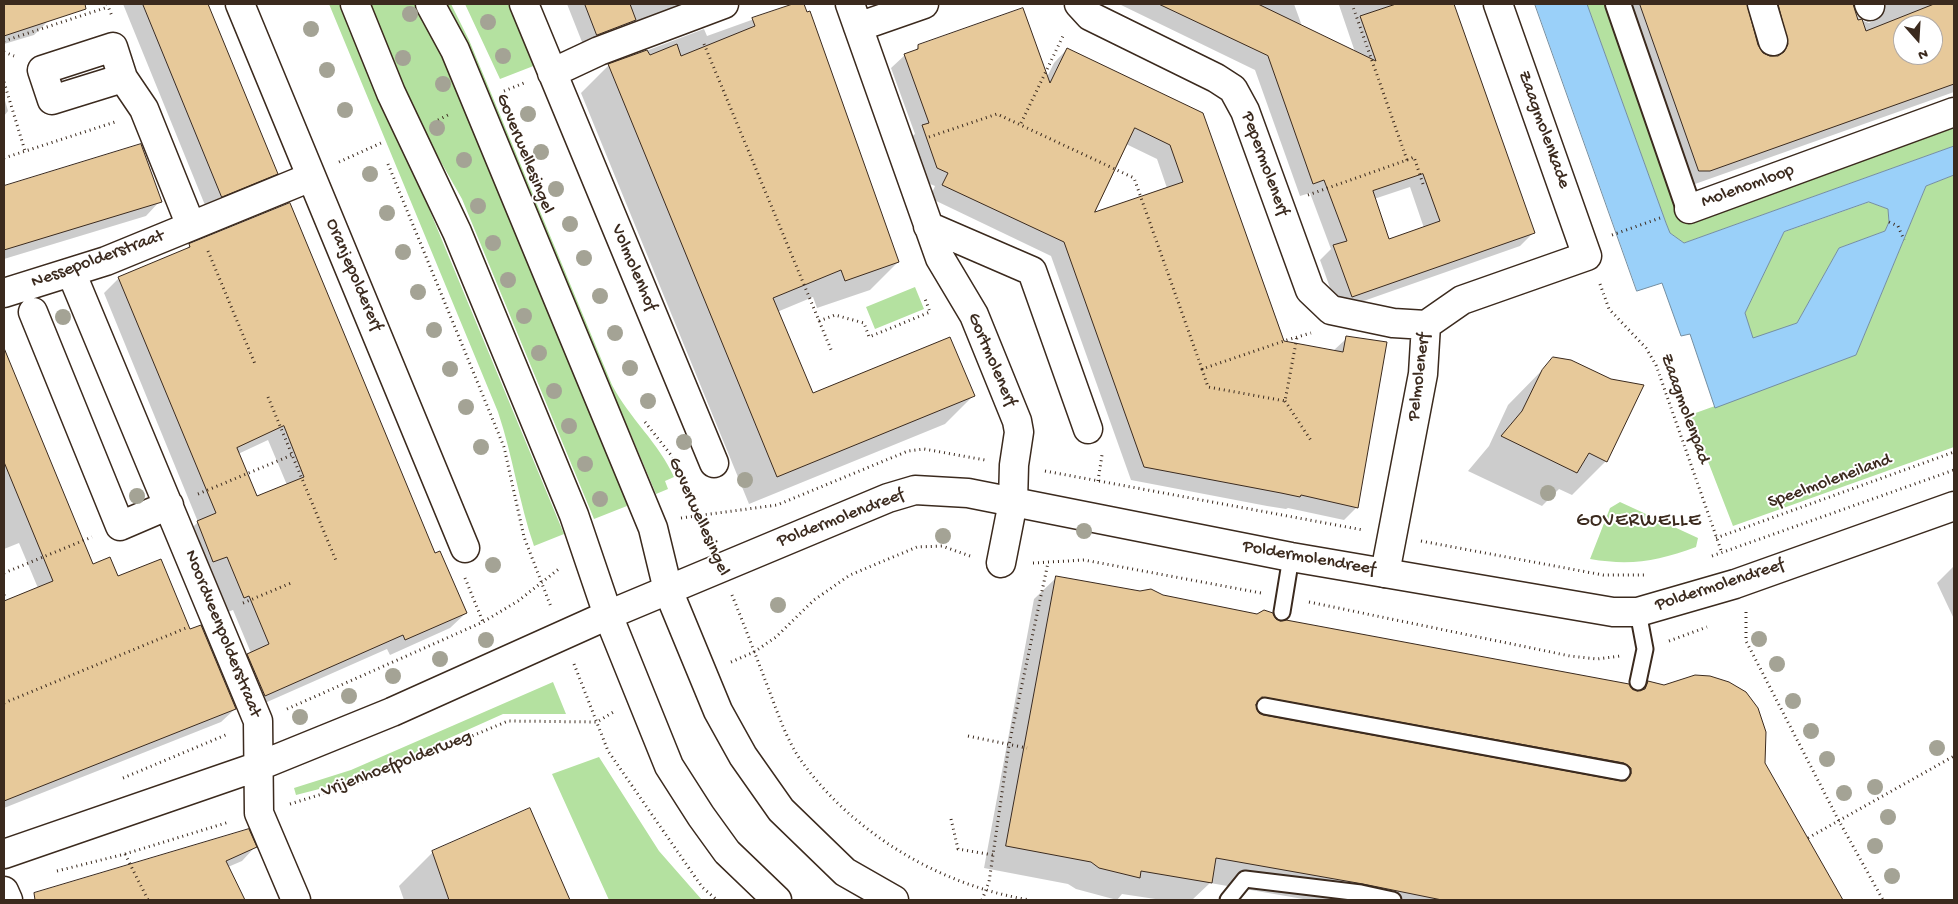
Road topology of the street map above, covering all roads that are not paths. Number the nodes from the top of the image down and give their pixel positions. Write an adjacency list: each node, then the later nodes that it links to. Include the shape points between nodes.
1 (240, 4): 16 (street, Oranjepoldererf)
2 (355, 4): 37 (street, via 391,93 458,232 574,515)
3 (430, 4): 34 (street, Goverwellesingel, via 454,50 653,528)
4 (524, 4): 13 (street, Volmolenhof)
5 (724, 4): 13 (street, via 599,51)
6 (924, 4): 11 (street)
7 (1498, 4): 20 (street, Zaagmolenkade)
8 (1618, 4): 17 (street, Molenomloop)
9 (1762, 4): 12 (street)
10 (1080, 6): 24 (street, Pepermolenerf, via 1090,16 1233,89 1245,111 1310,290 1331,310 1393,323)
11 (854, 15): 19 (street, Gortmolenerf)
12 (1773, 41)
13 (552, 73): 26 (street, Volmolenhof)
14 (123, 78): 18 (street, via 145,113)
15 (1954, 112): 17 (street, Molenomloop)
16 (312, 177): 18 (street, Nessepolderstraat); 30 (street, Oranjepoldererf)
17 (1690, 208)
18 (194, 225): 21 (street, Nessepolderstraat)
19 (928, 226): 25 (street, via 1032,271); 27 (street, Gortmolenerf, via 947,270 974,315 1018,421)
20 (1587, 256): 24 (street, Pelmolenerf, via 1462,300)
21 (71, 272): 22 (street, Nessepolderstraat); 28 (street, Noordveenpolderstraat)
22 (4, 293)
23 (33, 312): 28 (street, via 120,526)
24 (1426, 325): 33 (street, Pelmolenerf, via 1423,374)
25 (1088, 430)
26 (714, 464)
27 (1013, 502): 31 (street, Poldermolendreef); 32 (street, Gortmolenerf); 34 (street, Poldermolendreef, via 968,493 915,490 888,498)
28 (169, 505): 40 (street, Noordveenpolderstraat, via 258,721)
29 (1954, 506): 36 (street, Poldermolendreef, via 1735,584)
30 (465, 548)
31 (1291, 557): 33 (street, Poldermolendreef); 35 (lane)
32 (1001, 563)
33 (1385, 573): 36 (street, Poldermolendreef, via 1613,612)
34 (668, 590): 37 (street, Poldermolendreef); 47 (street, Goverwellesingel, via 718,711 742,756 781,810 845,872)
35 (1282, 612)
36 (1638, 612): 38 (lane, via 1644,649)
37 (608, 615): 40 (street, via 392,712); 46 (street, via 669,766 727,852)
38 (1638, 682)
39 (1265, 706): 41 (lane)
40 (259, 766): 42 (street); 45 (street, Noordveenpolderstraat, via 259,813)
41 (1622, 772)
42 (4, 854)
43 (4, 891): 44 (street)
44 (8, 900)
45 (296, 900)
46 (777, 900)
47 (894, 900)
48 (1228, 900): 49 (lane, via 1245,879 1361,892)
49 (1393, 900)

